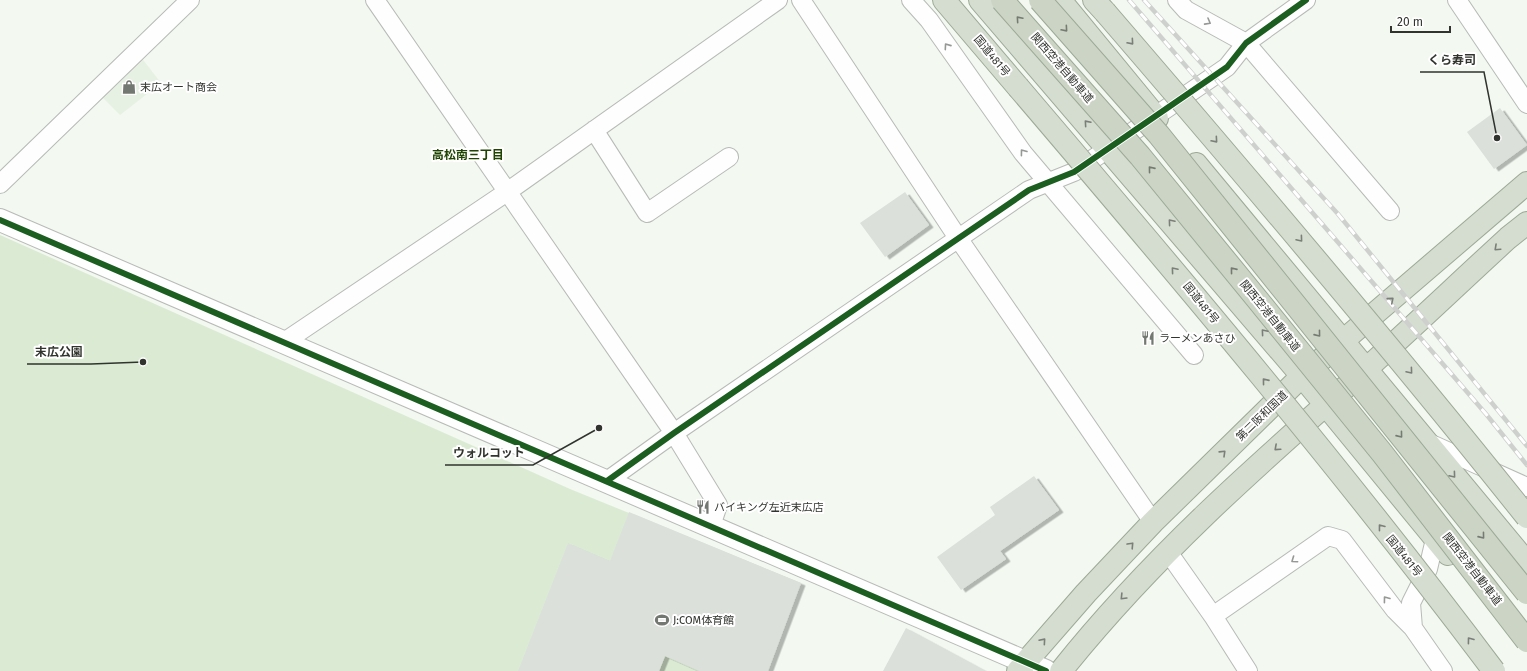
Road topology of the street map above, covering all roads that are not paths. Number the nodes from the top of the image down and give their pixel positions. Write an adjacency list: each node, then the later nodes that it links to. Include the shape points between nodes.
1 (190, 0): 23 (street)
2 (375, 0): 24 (street)
3 (778, 0): 18 (street)
4 (800, 0): 28 (street)
5 (911, 0): 21 (street, one-way to 5, via 1023,153 929,20)
6 (944, 0): 55 (highway, 国道481号, one-way to 6, bridge, via 1330,461 1180,278)
7 (980, 0): 19 (highway, one-way to 7)
8 (1002, 0): 48 (highway, 関西空港自動車道, one-way to 8, bridge, via 1382,453 1199,227)
9 (1040, 0): 45 (highway, one-way to 45, bridge, via 1159,135)
10 (1060, 0): 17 (highway)
11 (1177, 0): 15 (street, one-way to 15, via 1186,10)
12 (1306, 0): 15 (street)
13 (1457, 0): 16 (street)
14 (1100, 6): 39 (highway, one-way to 39, bridge, via 1415,376)
15 (1246, 43): 17 (street, via 1227,67); 25 (street)
16 (1527, 104)
17 (1156, 116): 19 (street); 29 (highway)
18 (594, 130): 20 (street, via 646,213); 24 (street)
19 (1109, 148): 21 (street, via 1074,172); 33 (highway, one-way to 19)
20 (729, 157)
21 (1048, 182): 28 (street, via 1029,190); 31 (street)
22 (1527, 183): 29 (highway, 第二阪和国道, one-way to 22)
23 (0, 184)
24 (507, 192): 30 (street); 35 (street)
25 (1390, 211)
26 (0, 220): 30 (street)
27 (1527, 223): 32 (highway, one-way to 32)
28 (958, 238): 35 (street); 40 (street)
29 (1343, 341): 32 (highway); 33 (highway, 第二阪和国道)
30 (284, 342): 37 (street)
31 (1194, 355)
32 (1366, 369): 34 (highway); 36 (highway)
33 (1302, 376): 34 (highway); 40 (highway, 第二阪和国道, one-way to 33)
34 (1325, 405): 42 (highway); 43 (highway, one-way to 43, via 1243,478)
35 (674, 433): 37 (street); 41 (street, via 718,506)
36 (1426, 442): 38 (street); 44 (highway, one-way to 44)
37 (607, 481): 41 (street)
38 (1527, 487)
39 (1527, 517)
40 (1153, 522): 50 (highway, 第二阪和国道, one-way to 40)
41 (711, 526): 50 (street)
42 (1435, 539): 47 (street, via 1428,569 1411,603); 49 (highway, via 1510,626)
43 (1168, 552): 46 (street); 52 (highway, one-way to 52, via 1111,610)
44 (1527, 564)
45 (1527, 593)
46 (1213, 616): 47 (street, one-way to 46, via 1395,610 1342,540 1328,536); 53 (street)
47 (1413, 628): 54 (street)
48 (1527, 641)
49 (1527, 650)
50 (1022, 666): 51 (street)
51 (1046, 671)
52 (1061, 671)
53 (1248, 671)
54 (1442, 671)
55 (1494, 671)

